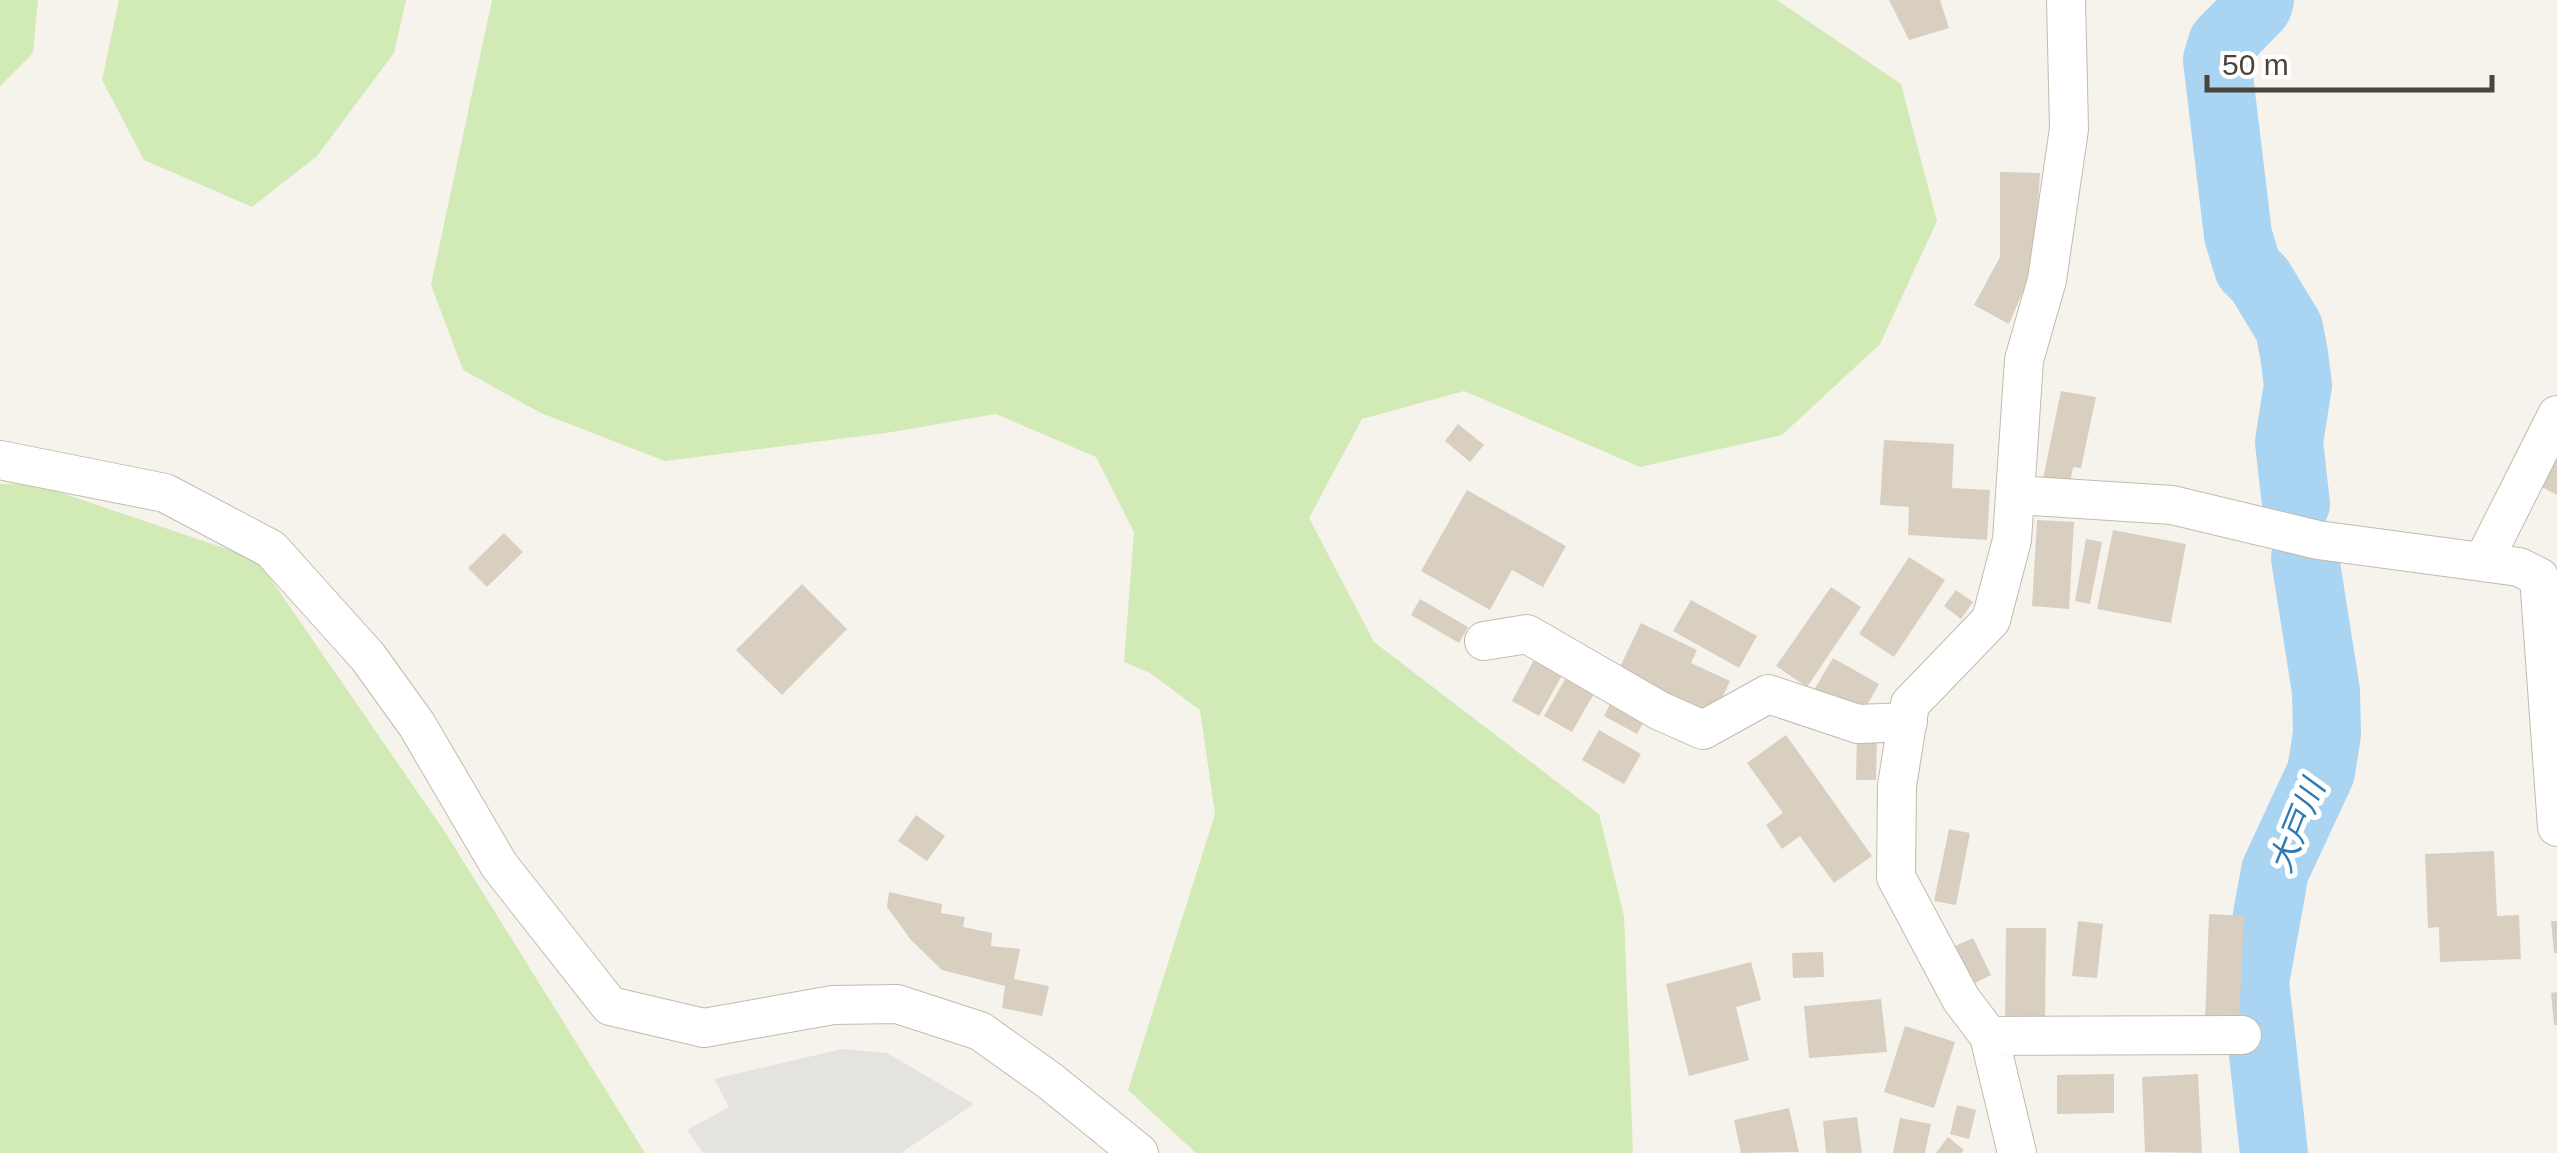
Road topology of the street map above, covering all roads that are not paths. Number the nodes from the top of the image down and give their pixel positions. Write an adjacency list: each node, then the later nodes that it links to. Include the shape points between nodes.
1 (2066, 0): 4 (street, via 2069,129 2047,280 2024,360)
2 (2557, 414): 5 (street)
3 (0, 460): 11 (street, via 165,493 270,549 368,657 417,725 499,865 610,1006 704,1028 833,1005 897,1004 980,1031)
4 (2015, 495): 5 (street, via 2172,505 2318,540); 7 (street, via 2012,540 1991,620 1910,704)
5 (2483, 562): 8 (street, via 2539,577)
6 (1484, 641): 7 (street, via 1527,634 1703,730 1768,694 1858,724)
7 (1908, 722): 10 (street, via 1897,786 1896,877 1961,1000)
8 (2557, 828)
9 (2242, 1034): 10 (street)
10 (1989, 1036): 12 (street)
11 (1139, 1153)
12 (2017, 1153)

